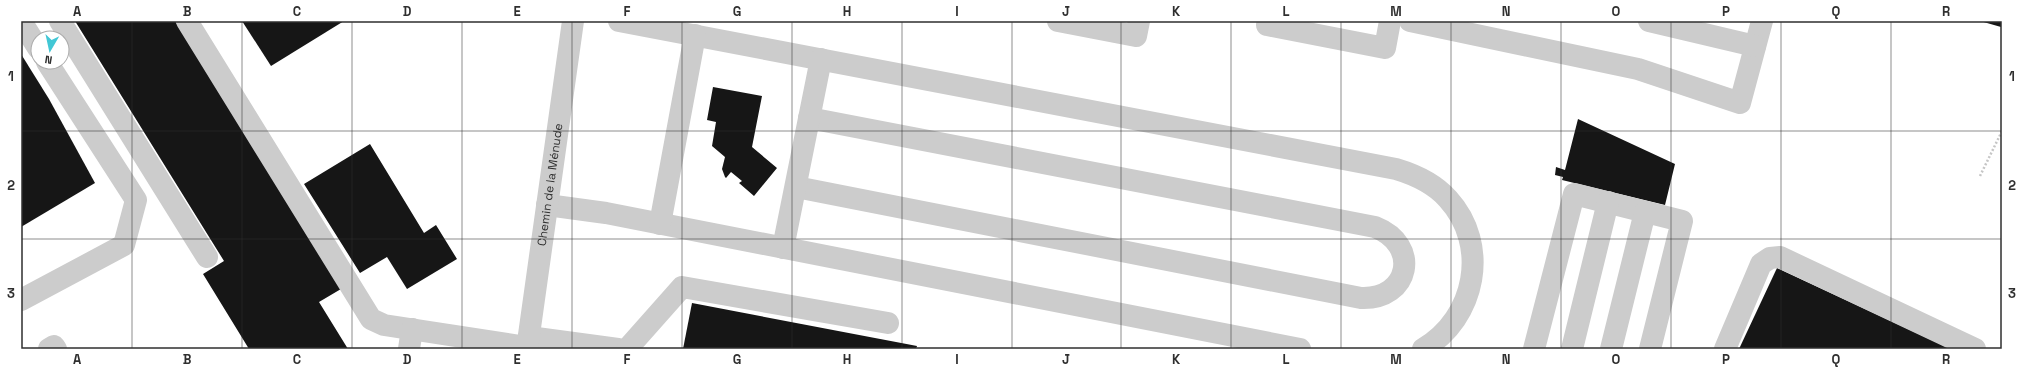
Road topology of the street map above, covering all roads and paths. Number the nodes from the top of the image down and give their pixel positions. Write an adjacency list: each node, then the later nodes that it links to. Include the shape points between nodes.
1 (21, 21): 13 (street)
2 (60, 21): 27 (street)
3 (187, 21): 30 (street, via 371,319)
4 (573, 21): 23 (street, Chemin de la Ménude)
5 (619, 21): 14 (street)
6 (1058, 21): 7 (street, via 1136,36)
7 (1139, 21)
8 (1268, 21): 9 (street, via 1267,25 1384,48)
9 (1390, 21)
10 (1410, 21): 15 (street, via 1638,69 1740,104)
11 (1649, 21): 15 (street)
12 (1762, 21): 15 (street)
13 (30, 35)
14 (695, 35): 16 (street); 25 (street)
15 (1755, 46)
16 (821, 59): 18 (street); 38 (street, via 1396,169 1416,175 1448,199 1461,216 1469,235 1473,255 1473,275 1460,314 1448,330)
17 (52, 70): 28 (street, via 136,200 124,244)
18 (810, 118): 21 (street); 21 (street, via 1375,227 1387,232 1396,240 1402,251 1404,263 1402,276 1396,286 1386,294 1374,298 1361,298)
19 (2002, 131): 20 (path)
20 (1980, 176)
21 (796, 187): 26 (street)
22 (1608, 202): 24 (street); 39 (street, via 1574,194); 40 (street)
23 (547, 205): 25 (street); 32 (street, Chemin de la Ménude)
24 (1645, 212): 41 (street); 42 (street, via 1682,221)
25 (660, 224): 26 (street)
26 (783, 248): 37 (street)
27 (207, 257)
28 (21, 300)
29 (888, 323): 36 (street, via 682,287)
30 (411, 339): 31 (street)
31 (461, 343): 32 (street)
32 (528, 344): 35 (street)
33 (49, 349): 34 (street, via 54,346)
34 (56, 349)
35 (618, 349)
36 (627, 349)
37 (1300, 349)
38 (1423, 349)
39 (1534, 349)
40 (1572, 349)
41 (1611, 349)
42 (1650, 349)
43 (1725, 349): 44 (street, via 1761,264 1770,258 1780,257)
44 (1975, 349)

